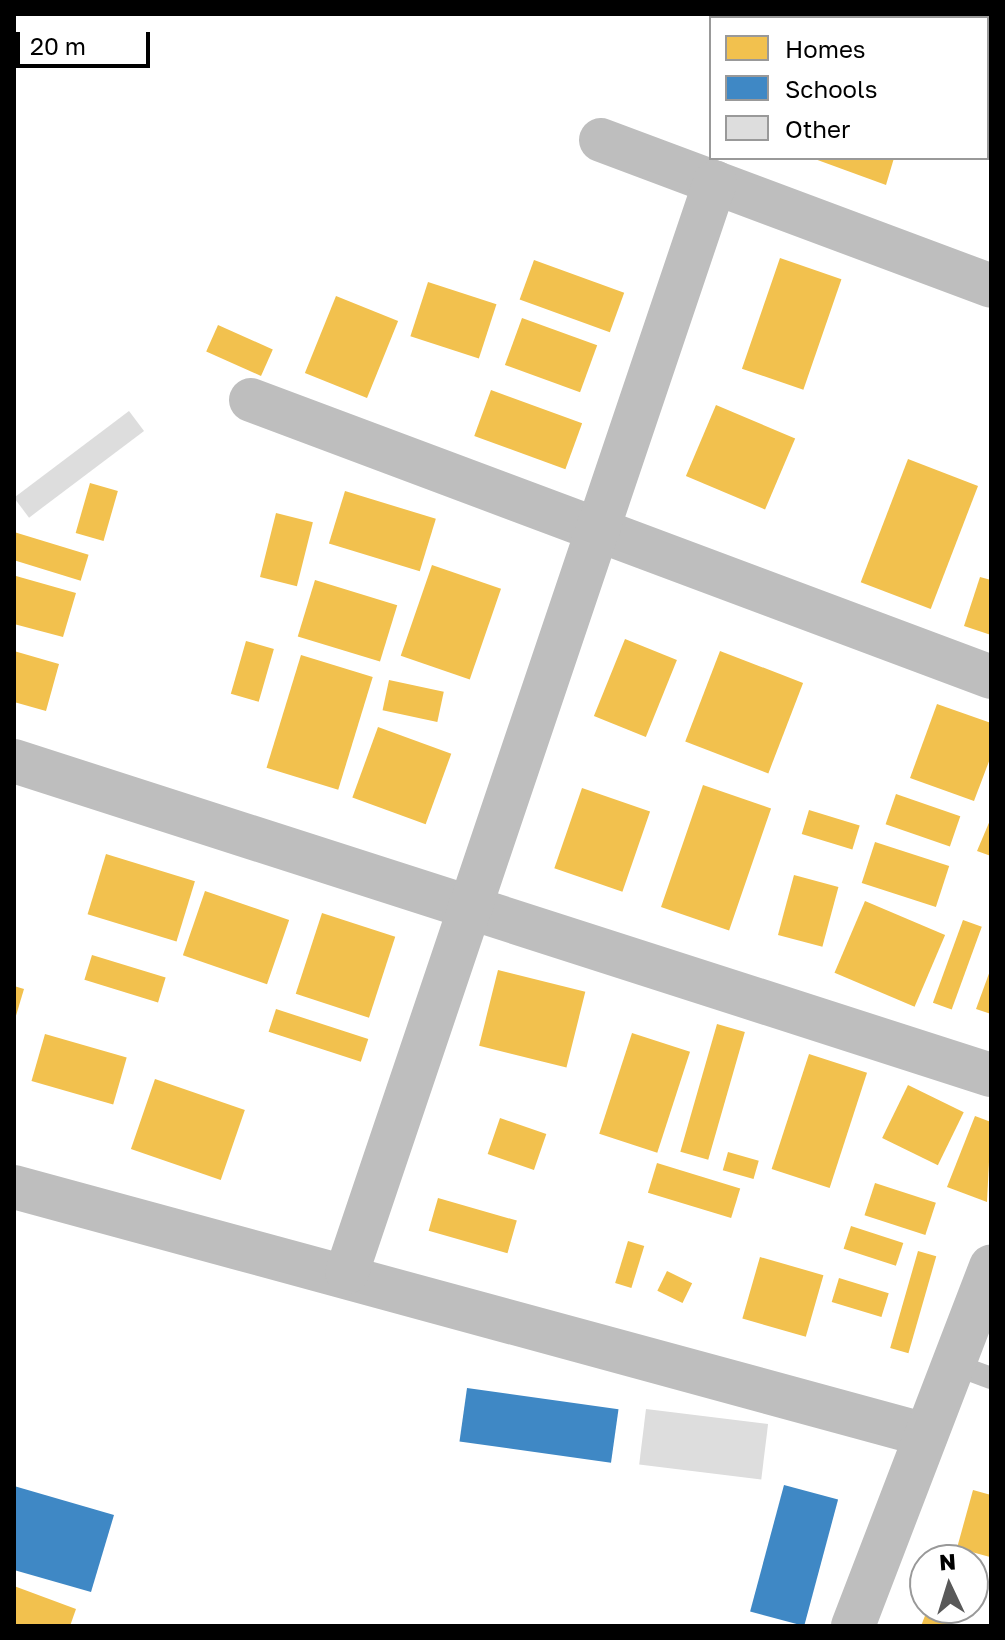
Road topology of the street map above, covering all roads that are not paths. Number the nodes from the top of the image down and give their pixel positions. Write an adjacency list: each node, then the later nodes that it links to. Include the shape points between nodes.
1 (601, 140): 2 (street)
2 (715, 182): 3 (street); 5 (street)
3 (991, 286)
4 (251, 400): 5 (street)
5 (593, 529): 6 (street); 8 (street)
6 (991, 677)
7 (14, 761): 8 (street)
8 (469, 906): 9 (street); 12 (street)
9 (991, 1075)
10 (14, 1187): 12 (street)
11 (991, 1267): 13 (street)
12 (347, 1272): 14 (street)
13 (972, 1371): 14 (street)
14 (926, 1435): 15 (street)
15 (853, 1626)

